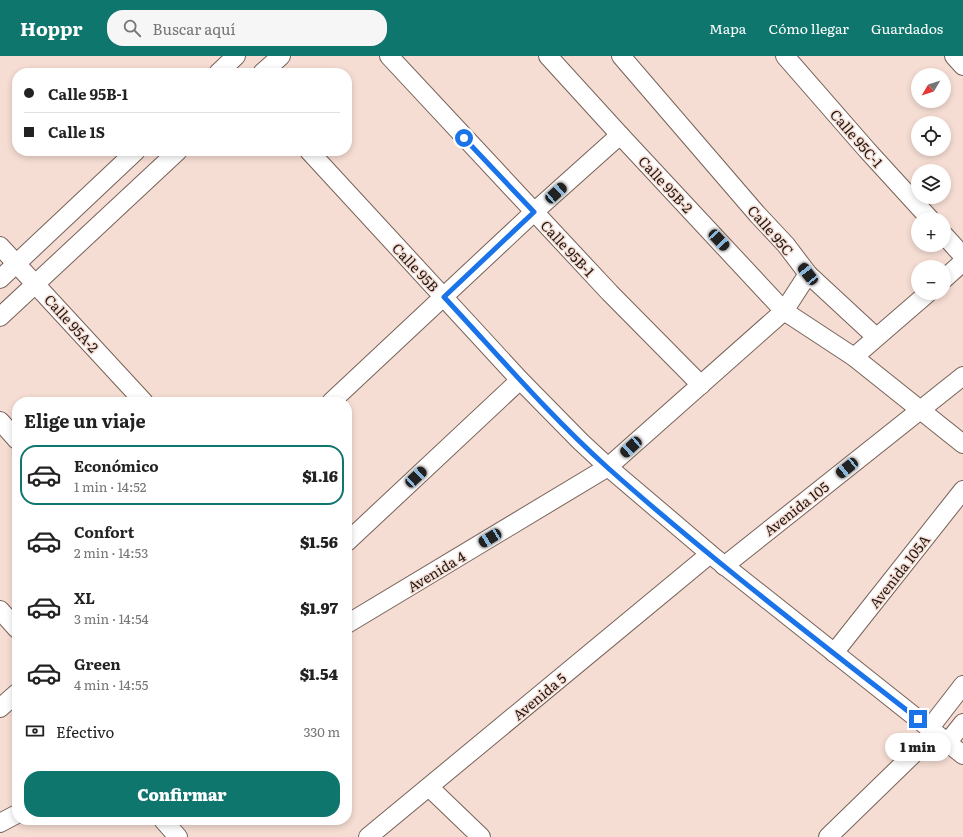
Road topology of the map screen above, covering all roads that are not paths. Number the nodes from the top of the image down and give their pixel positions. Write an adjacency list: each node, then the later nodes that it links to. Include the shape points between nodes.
1 (281, 56): 8 (street)
2 (389, 56): 13 (street, Calle 95B-1)
3 (548, 56): 9 (street, Calle 95B-2)
4 (621, 56): 21 (street, Calle 95C, via 786,245)
5 (785, 56): 14 (street, Calle 95C-1)
6 (954, 56): 7 (street)
7 (963, 66)
8 (268, 68)
9 (620, 135): 13 (street); 26 (street, Calle 95B-2)
10 (131, 156): 19 (street)
11 (173, 156): 23 (street)
12 (314, 156): 24 (street, Calle 95B)
13 (534, 212): 24 (street); 32 (street, Calle 95B-1)
14 (924, 212)
15 (951, 243): 17 (street)
16 (0, 246): 19 (street, Calle 95A-2)
17 (963, 256)
18 (963, 262): 20 (street)
19 (17, 263): 22 (street); 23 (street, Calle 95A-2)
20 (951, 273)
21 (808, 274): 26 (street); 28 (street, Calle 95C)
22 (0, 279)
23 (36, 283): 27 (street); 33 (street, Calle 95A-2)
24 (444, 297): 31 (street, Calle 95B); 34 (street)
25 (920, 300): 28 (street)
26 (784, 311): 29 (street); 32 (street, Avenida 4)
27 (0, 317)
28 (876, 337): 29 (street)
29 (854, 357): 35 (street)
30 (963, 376): 35 (street, Avenida 105)
31 (520, 380): 39 (street, Calle 95B); 41 (street)
32 (701, 385): 39 (street, Avenida 4)
33 (139, 397)
34 (336, 397)
35 (920, 410): 38 (street); 43 (street, Avenida 105)
36 (0, 421): 37 (street)
37 (12, 434)
38 (963, 444)
39 (608, 468): 42 (street, Calle 95B); 45 (street, Avenida 4)
40 (963, 490): 47 (street, Avenida 105A)
41 (352, 537)
42 (710, 554): 43 (street, Calle 95B); 54 (street, Avenida 5)
43 (724, 566): 47 (street, Calle 95B)
44 (0, 610): 46 (street)
45 (352, 621)
46 (12, 623)
47 (834, 653): 52 (street, Calle 95B)
48 (963, 685): 52 (street)
49 (12, 697): 50 (street)
50 (0, 708)
51 (963, 723): 52 (street)
52 (937, 735): 53 (street, Calle 95B); 61 (street)
53 (963, 755)
54 (429, 787): 59 (street, Avenida 5); 60 (street)
55 (12, 817): 56 (street)
56 (0, 823)
57 (167, 825): 58 (street)
58 (178, 837)
59 (368, 837)
60 (481, 837)
61 (828, 837)

